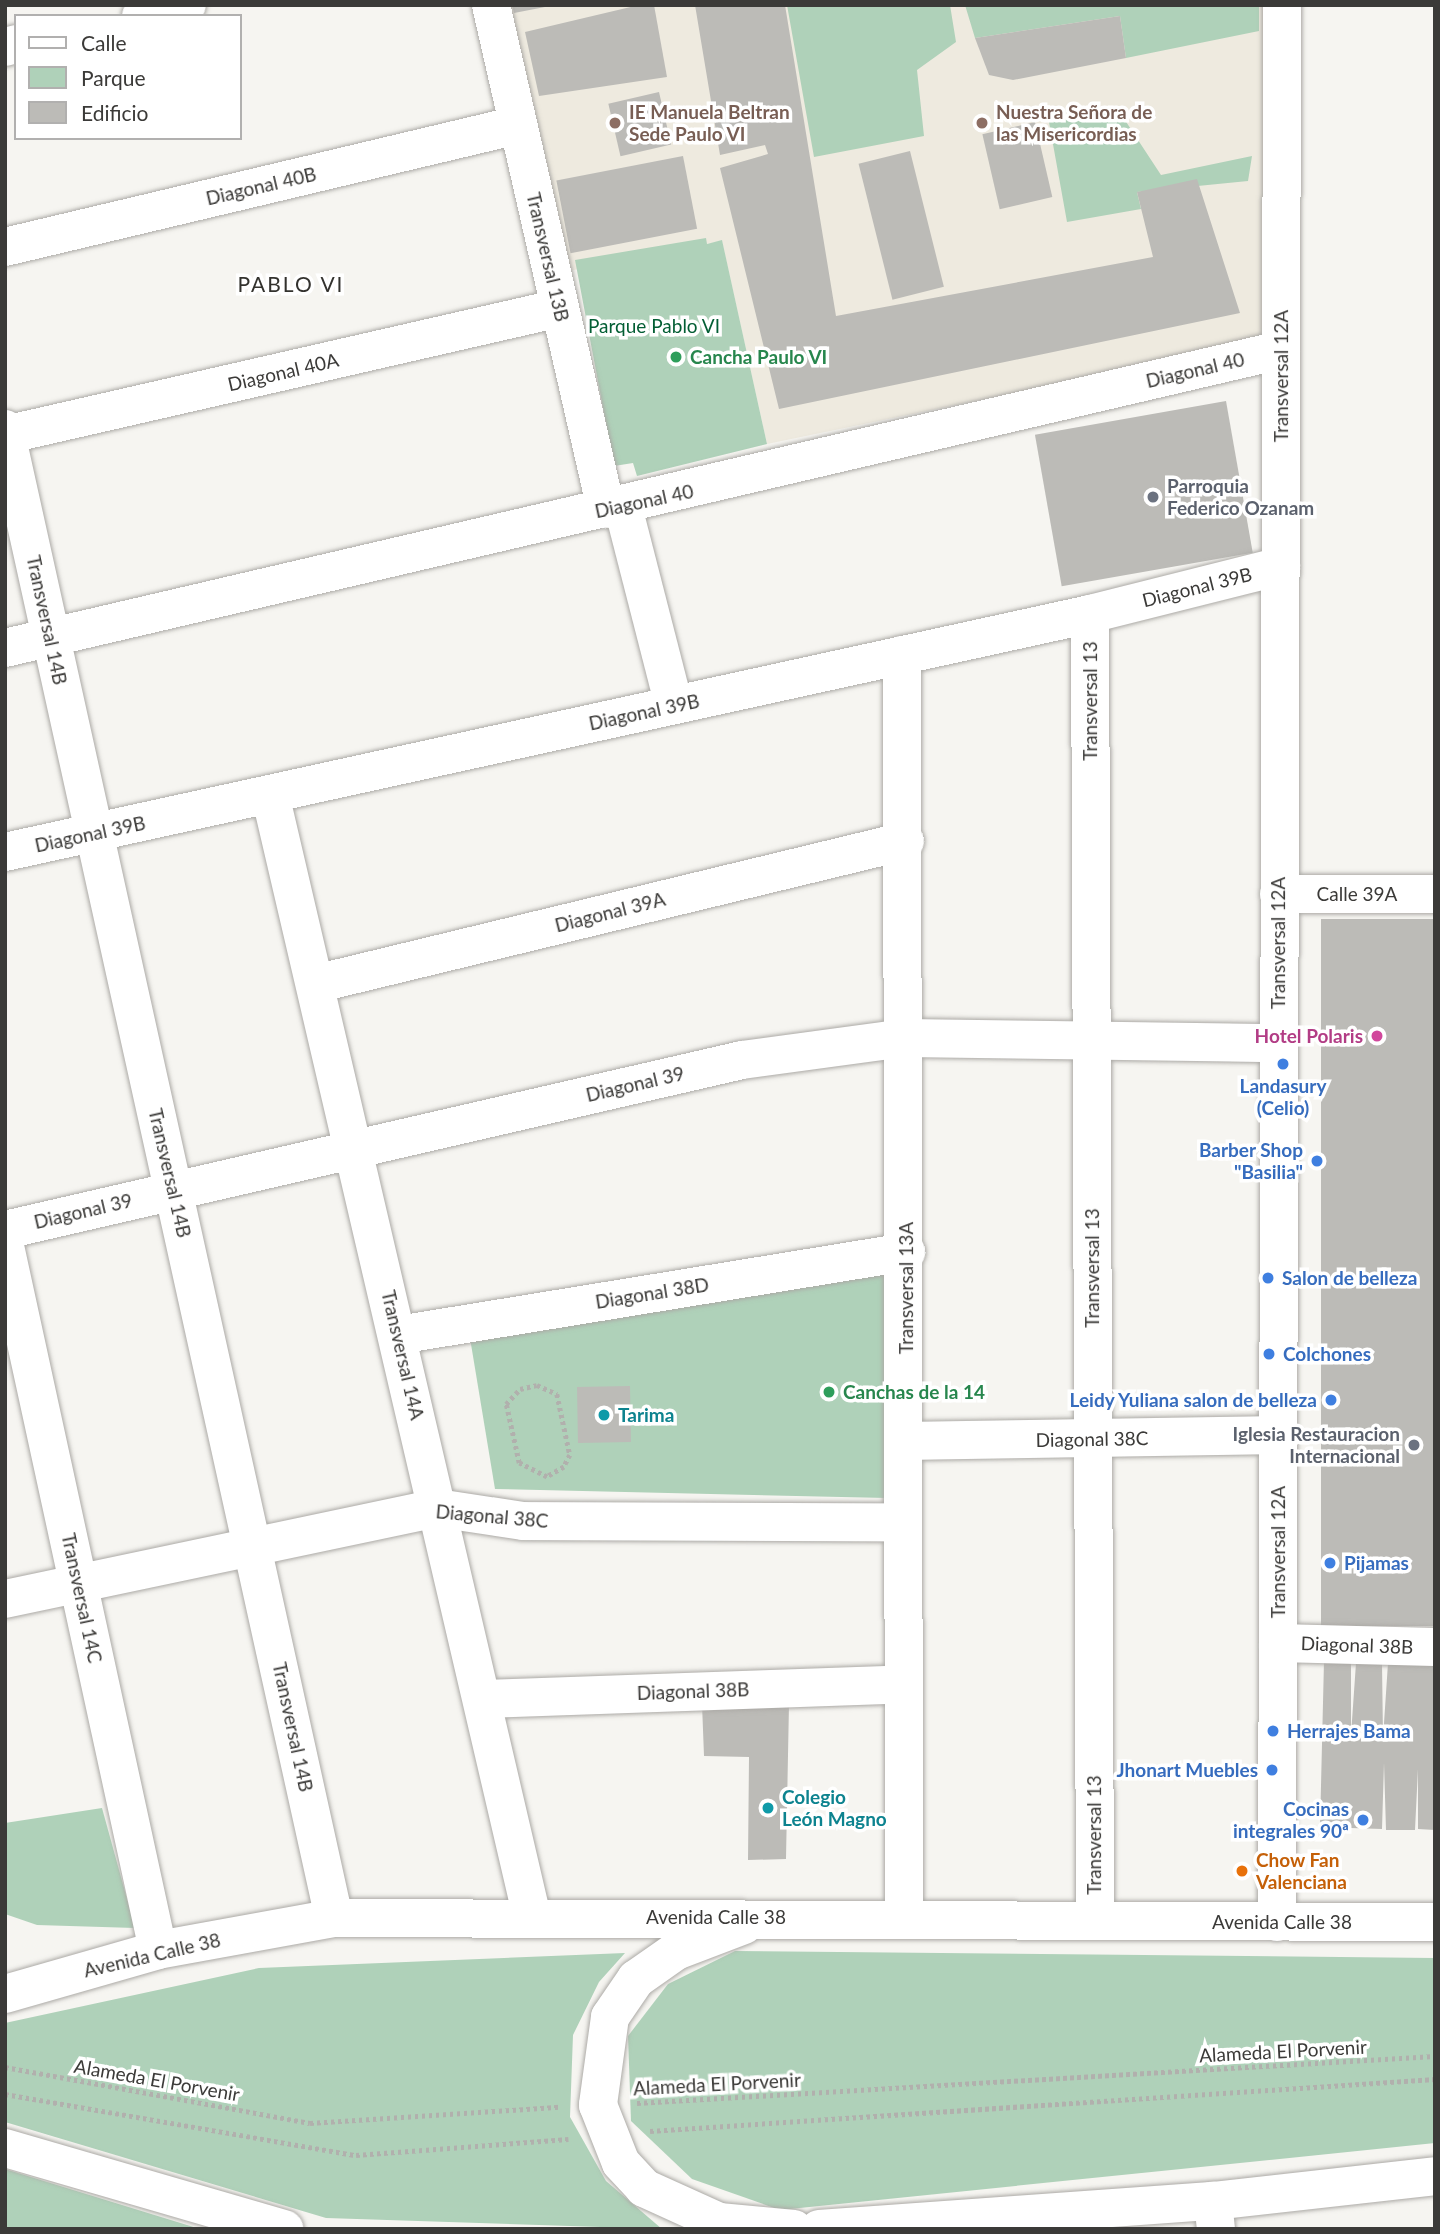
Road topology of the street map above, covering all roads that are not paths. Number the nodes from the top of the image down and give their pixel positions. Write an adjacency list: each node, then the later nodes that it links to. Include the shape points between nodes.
1 (491, 5): 3 (street, Transversal 13B)
2 (1282, 5): 6 (street, Transversal 12A)
3 (518, 125): 4 (street, Diagonal 40B); 5 (street, Transversal 13B)
4 (5, 247)
5 (560, 308): 7 (street, Diagonal 40A); 8 (street, Transversal 13B)
6 (1281, 349): 8 (street, Diagonal 40); 9 (street, Transversal 12A)
7 (6, 433): 11 (street, Transversal 14B)
8 (615, 508): 11 (street, Diagonal 40); 14 (street, Transversal 13B)
9 (1280, 566): 10 (street, Diagonal 39B); 19 (street, Transversal 12A)
10 (1090, 614): 13 (street, Diagonal 39B); 24 (street, Transversal 13)
11 (50, 638): 12 (street, Diagonal 40); 16 (street, Transversal 14B)
12 (5, 648)
13 (902, 655): 14 (street, Diagonal 39B); 17 (street, Transversal 13A)
14 (674, 705): 15 (street, Diagonal 39B)
15 (270, 794): 16 (street, Diagonal 39B); 21 (street, Transversal 14A)
16 (95, 833): 18 (street, Diagonal 39B); 26 (street, Transversal 14B)
17 (905, 841): 21 (street, Diagonal 39A); 22 (street, Transversal 13A)
18 (5, 852)
19 (1279, 894): 20 (street, Calle 39A); 23 (street, Transversal 12A)
20 (1435, 894)
21 (315, 984): 25 (street, Transversal 14A)
22 (905, 1038): 24 (street, Diagonal 39); 25 (street, Diagonal 39, via 742,1060); 29 (street, Transversal 13A)
23 (1278, 1043): 24 (street, Diagonal 39); 31 (street, Transversal 12A)
24 (1091, 1044): 32 (street, Transversal 13)
25 (354, 1150): 26 (street, Diagonal 39); 30 (street, Transversal 14A)
26 (174, 1189): 27 (street, Diagonal 39); 36 (street, Transversal 14B)
27 (5, 1230)
28 (5, 1246): 37 (street, Transversal 14C)
29 (906, 1252): 30 (street, Diagonal 38D); 33 (street, Transversal 13A)
30 (398, 1335): 34 (street, Transversal 14A)
31 (1278, 1436): 32 (street, Diagonal 38C); 39 (street, Transversal 12A)
32 (1092, 1439): 33 (street, Diagonal 38C); 47 (street, Transversal 13)
33 (906, 1441): 35 (street, Transversal 13A)
34 (437, 1508): 35 (street, Diagonal 38C, via 523,1521); 36 (street, Diagonal 38C); 42 (street, Transversal 14A)
35 (903, 1522): 41 (street, Transversal 13A)
36 (253, 1544): 37 (street, Diagonal 38C); 45 (street, Transversal 14B)
37 (79, 1581): 38 (street, Diagonal 38C); 50 (street, Transversal 14C)
38 (5, 1599)
39 (1278, 1643): 40 (street, Diagonal 38B); 48 (street, Transversal 12A)
40 (1435, 1647)
41 (903, 1684): 42 (street, Diagonal 38B); 46 (street, Transversal 13A)
42 (482, 1699): 44 (street, Transversal 14A)
43 (772, 1916): 44 (street, Avenida Calle 38); 46 (street, Avenida Calle 38); 56 (street, via 676,1951 636,1979 610,2017 602,2120 644,2188 719,2222)
44 (532, 1917): 45 (street, Avenida Calle 38)
45 (334, 1918): 50 (street, Avenida Calle 38)
46 (904, 1920): 47 (street, Avenida Calle 38)
47 (1095, 1921): 48 (street, Avenida Calle 38)
48 (1277, 1922): 49 (street, Avenida Calle 38)
49 (1435, 1923)
50 (158, 1950): 51 (street, Avenida Calle 38)
51 (6, 1993)
52 (5, 2148): 55 (street)
53 (1435, 2176): 54 (street)
54 (1215, 2215): 57 (street)
55 (284, 2229)
56 (794, 2229)
57 (819, 2229)

